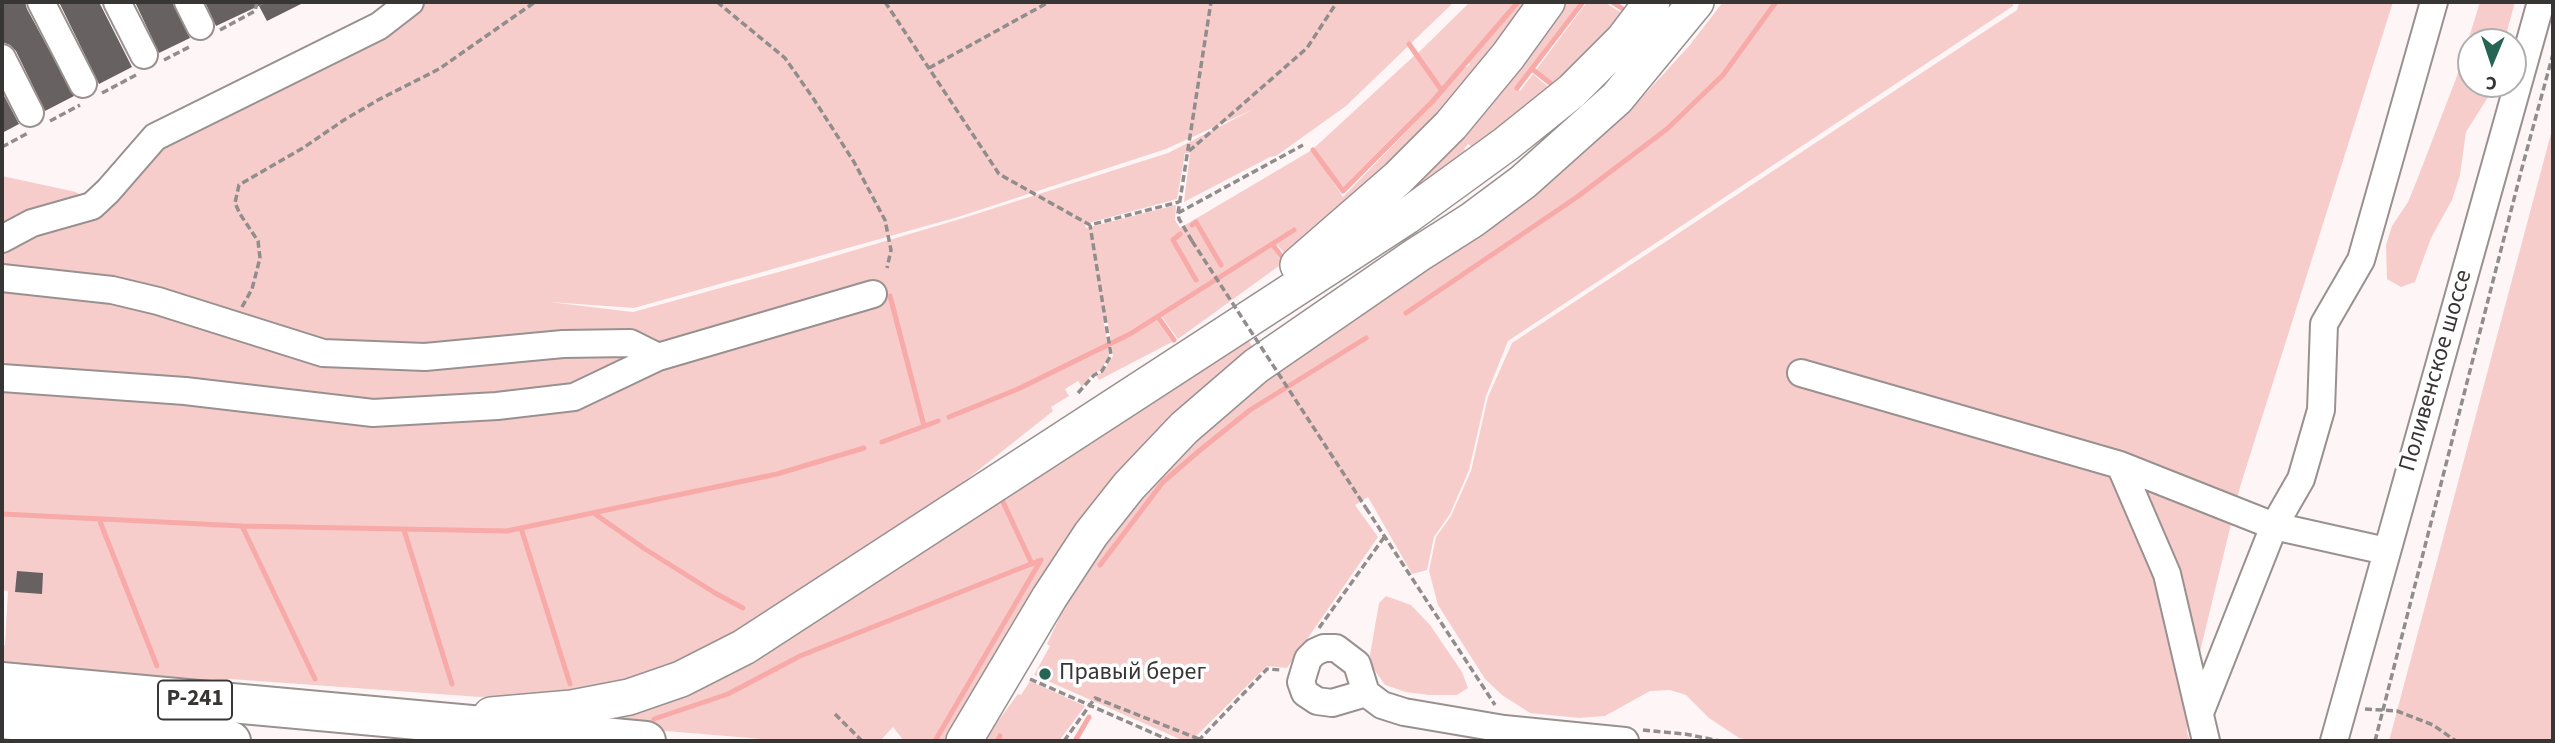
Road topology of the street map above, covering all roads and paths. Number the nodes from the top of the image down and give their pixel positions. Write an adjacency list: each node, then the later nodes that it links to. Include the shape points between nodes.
1 (41, 2): 22 (street)
2 (117, 2): 20 (street)
3 (188, 2): 17 (street)
4 (257, 2): 17 (path, via 256,11)
5 (410, 2): 30 (street, via 379,26 155,137 92,205 32,223)
6 (536, 2): 34 (path, via 439,69 344,120 239,185 235,203 258,240 260,258 252,289)
7 (717, 2): 31 (path, via 785,58 854,162 885,220 891,250)
8 (885, 2): 21 (path)
9 (1049, 2): 21 (path)
10 (1211, 2): 26 (path)
11 (1337, 2): 26 (path, via 1307,48)
12 (1547, 2): 35 (main road, via 1451,125 1398,178)
13 (1652, 2): 35 (main road, via 1623,40 1572,91 1506,144 1407,216)
14 (1696, 2): 62 (main road, via 1617,98 1523,182 1256,366 1184,428 1091,534)
15 (2434, 2): 41 (street, via 2361,260 2324,324 2321,410 2301,479)
16 (2541, 2): 43 (street, Поливенское шоссе)
17 (205, 33): 20 (path)
18 (2553, 54): 51 (path)
19 (2, 58): 23 (street)
20 (150, 63): 22 (path)
21 (929, 68): 29 (path, via 999,174)
22 (89, 94): 23 (path)
23 (39, 121): 25 (path)
24 (1303, 145): 28 (path)
25 (2, 147)
26 (1187, 152): 27 (path)
27 (1179, 202): 28 (path); 29 (path)
28 (1178, 213): 42 (path, bridge)
29 (1090, 225): 39 (path, via 1111,355 1102,371)
30 (2, 239)
31 (887, 268)
32 (2, 278): 34 (street, via 112,289)
33 (873, 294): 36 (street)
34 (232, 324): 36 (street, via 323,353 425,357 630,342)
35 (1200, 351): 55 (main road, via 707,667 629,698 572,708 515,715)
36 (658, 357): 38 (street, via 574,397 373,413 185,391)
37 (1801, 373): 40 (street)
38 (2, 378)
39 (1078, 393)
40 (2120, 465): 41 (street); 53 (street, via 2167,574)
41 (2274, 526): 43 (street); 53 (street)
42 (1385, 536): 44 (path); 50 (path)
43 (2386, 551): 52 (street, Поливенское шоссе)
44 (1313, 637)
45 (1276, 670): 57 (path, via 1267,669)
46 (1032, 672): 49 (path, via 1029,678)
47 (2, 682): 55 (highway, Р-241)
48 (1366, 693): 65 (street, via 1382,705 1433,719)
49 (1091, 704): 57 (path, via 1095,698); 63 (path); 64 (path)
50 (1495, 705)
51 (2383, 709): 52 (path); 68 (path); 69 (path, via 2433,725)
52 (2343, 710): 67 (street, Поливенское шоссе)
53 (2200, 713): 66 (street)
54 (835, 714): 61 (path)
55 (387, 716): 60 (highway, Р-241)
56 (2, 720): 58 (main road); 59 (highway, Р-241)
57 (1199, 740)
58 (95, 741)
59 (231, 741)
60 (646, 741)
61 (862, 741)
62 (964, 741)
63 (1063, 741)
64 (1171, 741)
65 (1625, 741)
66 (2206, 741)
67 (2334, 741)
68 (2375, 741)
69 (2456, 741)

